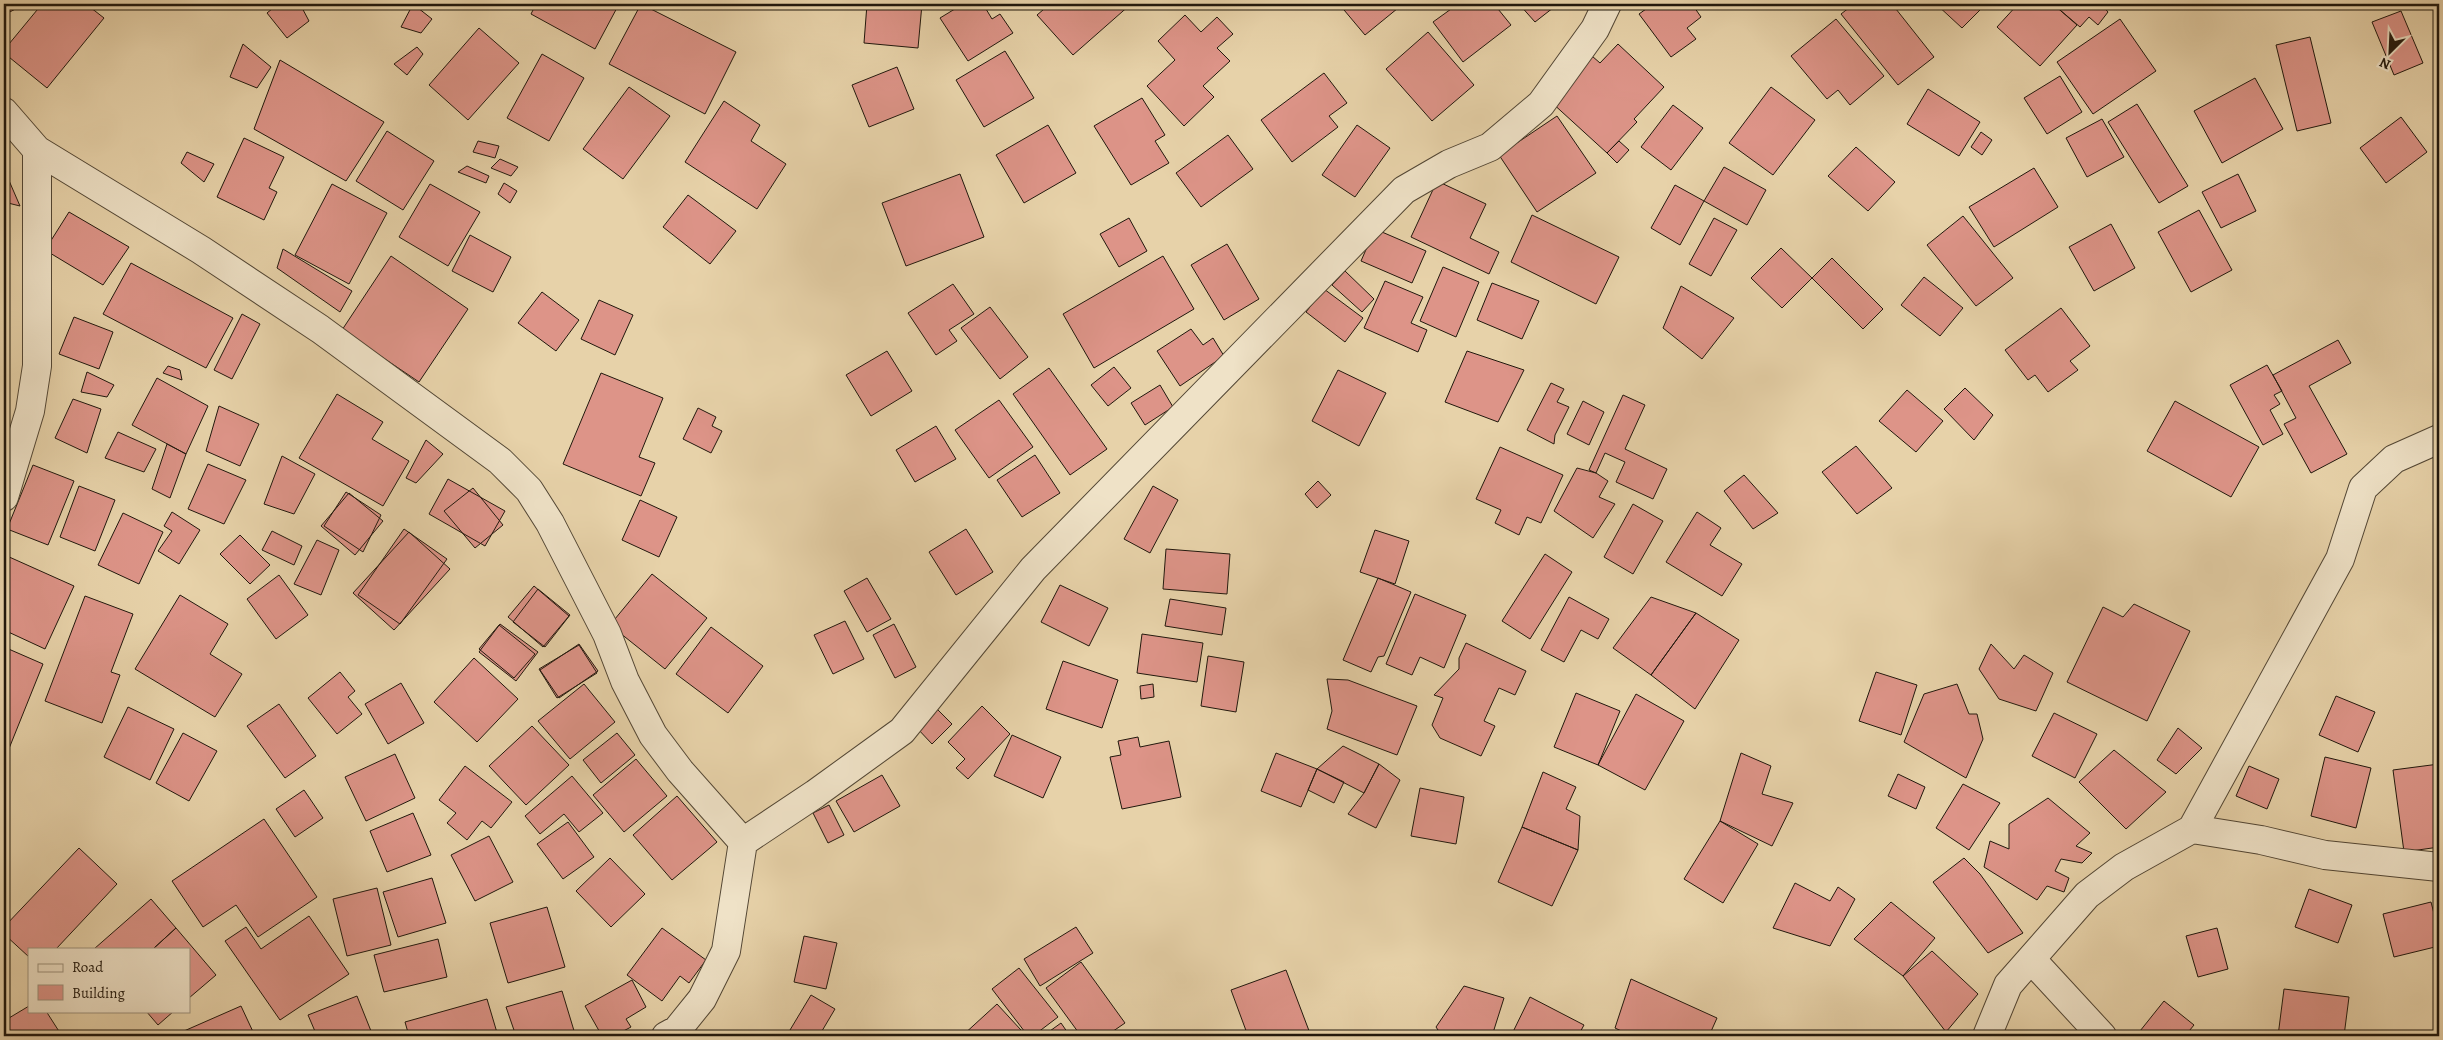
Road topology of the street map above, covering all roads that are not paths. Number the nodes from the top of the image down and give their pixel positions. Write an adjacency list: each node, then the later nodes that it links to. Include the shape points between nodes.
1 (1607, 4): 7 (street, via 1595,29 1541,104 1490,147 1449,164 1404,190 1033,569 902,731)
2 (4, 112): 3 (street)
3 (37, 150): 5 (street, via 37,366 30,411); 7 (street, via 201,250 320,329 500,461 529,490 550,523 607,634 625,682 653,735 680,771)
4 (2439, 439): 6 (street, via 2394,459 2363,488 2340,559)
5 (4, 496)
6 (2192, 829): 8 (street, via 2325,855); 9 (street, via 2124,867 2087,896)
7 (743, 842): 10 (street, via 726,951 702,999 677,1030)
8 (2439, 867)
9 (2031, 959): 11 (street, via 2008,985); 12 (street)
10 (666, 1036)
11 (1987, 1036)
12 (2102, 1036)

